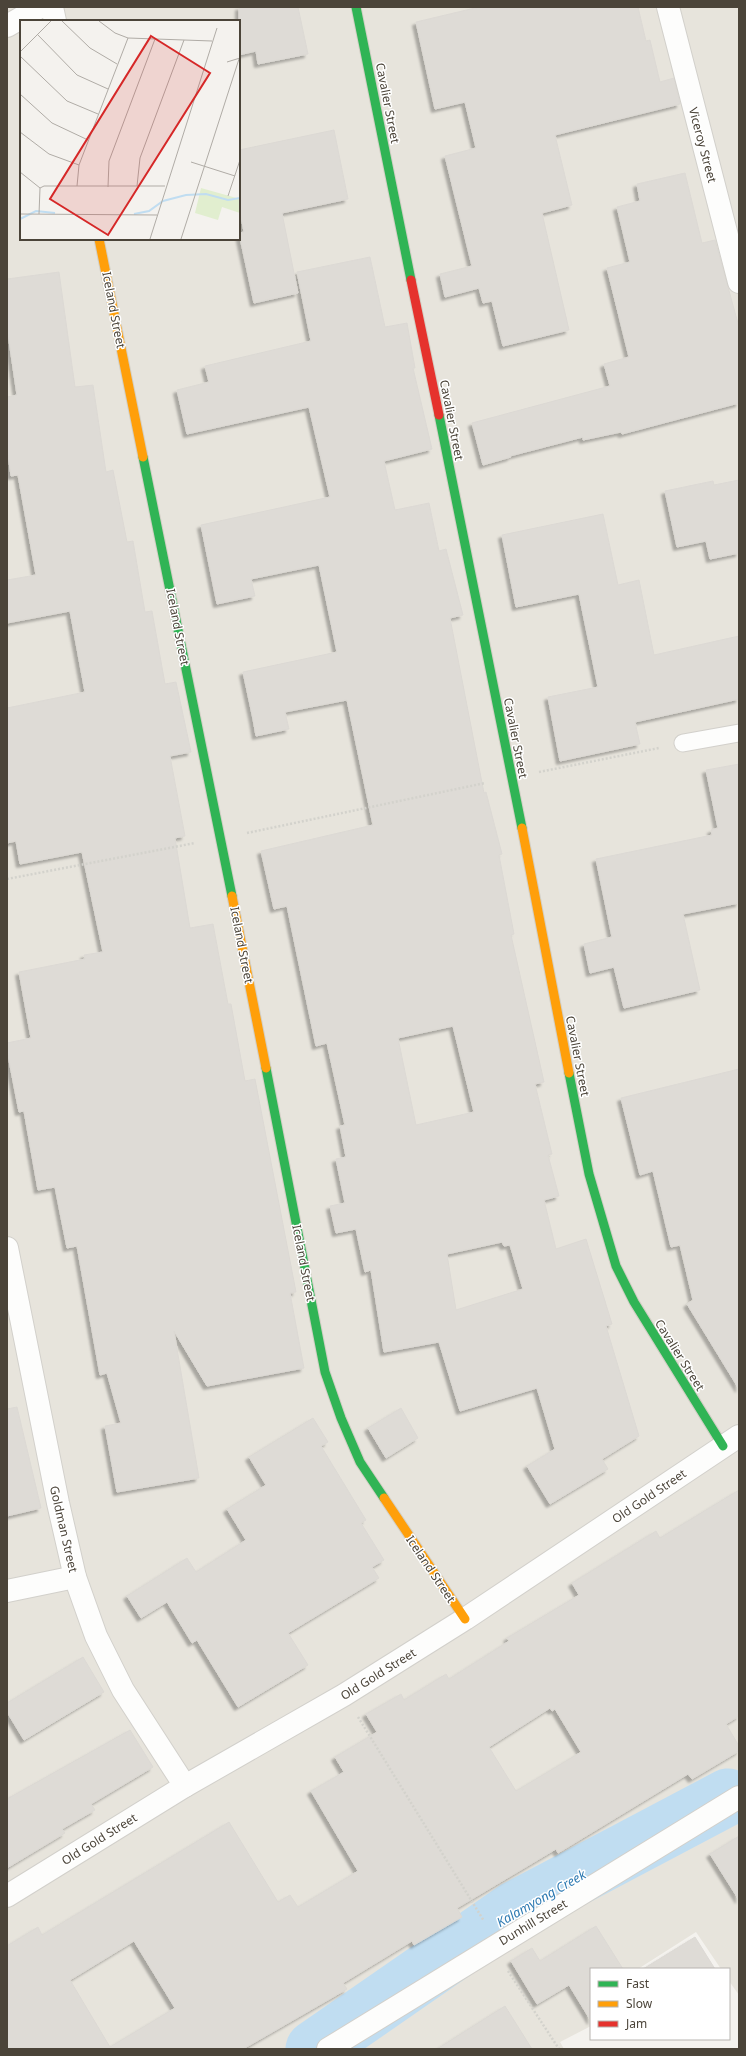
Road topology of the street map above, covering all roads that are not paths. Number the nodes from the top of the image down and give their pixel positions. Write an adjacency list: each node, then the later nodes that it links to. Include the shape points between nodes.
1 (40, 7): 6 (street)
2 (52, 7): 5 (street)
3 (356, 7): 13 (street, Cavalier Street, via 512,778 589,1174 616,1266 634,1302)
4 (668, 7): 8 (street, Viceroy Street)
5 (55, 20)
6 (7, 26)
7 (99, 240): 16 (street, Iceland Street, via 221,838 325,1372 340,1418 360,1462)
8 (739, 282)
9 (739, 733): 10 (lane)
10 (683, 744)
11 (7, 1248): 12 (street, Goldman Street)
12 (12, 1301): 14 (street, Goldman Street)
13 (731, 1441): 16 (street, Old Gold Street)
14 (75, 1577): 15 (street); 17 (street, Goldman Street, via 96,1636 123,1690)
15 (7, 1591)
16 (465, 1619): 17 (street, Old Gold Street, via 344,1695)
17 (185, 1786): 19 (street, Old Gold Street)
18 (739, 1797): 20 (street, Dunhill Street)
19 (7, 1896)
20 (328, 2049)

